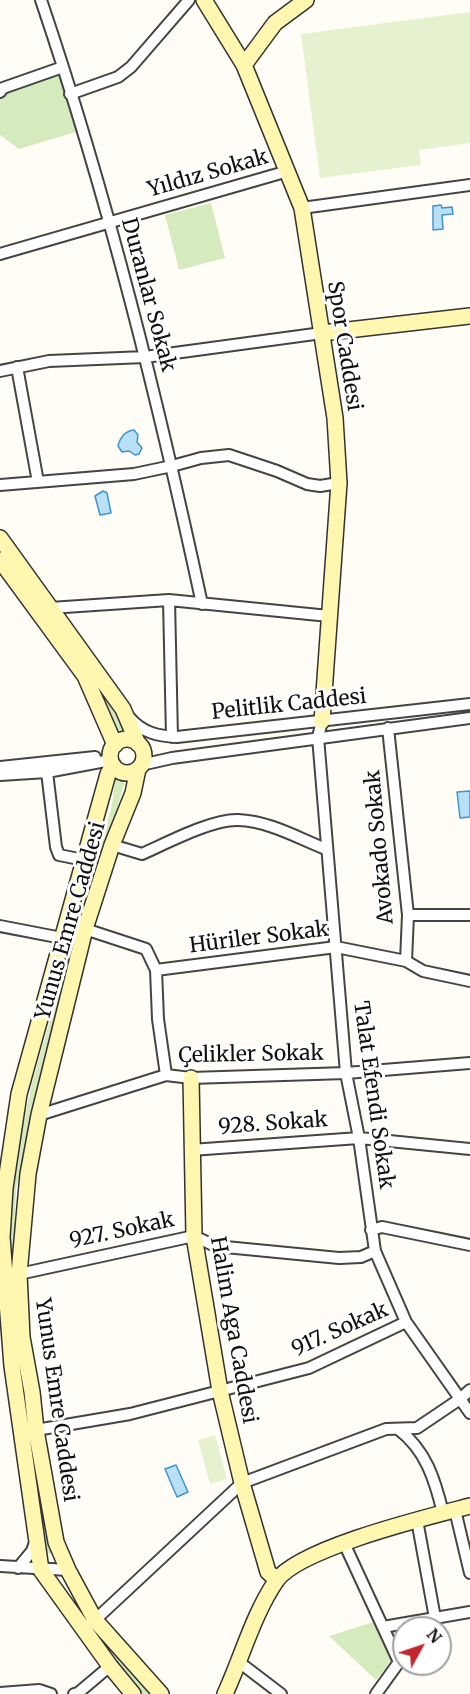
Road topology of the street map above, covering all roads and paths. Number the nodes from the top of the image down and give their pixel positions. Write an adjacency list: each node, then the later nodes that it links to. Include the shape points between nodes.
1 (41, 0): 6 (street, Duranlar Sokak)
2 (189, 0): 8 (street, via 131,67)
3 (204, 0): 5 (main road, Spor Caddesi)
4 (306, 0): 5 (main road, via 275,22)
5 (244, 65): 9 (main road, Spor Caddesi)
6 (63, 67): 7 (street); 8 (street, Duranlar Sokak)
7 (0, 92)
8 (70, 94): 12 (street, Duranlar Sokak)
9 (288, 171): 11 (main road, Spor Caddesi); 12 (street, Yıldız Sokak)
10 (470, 185): 11 (street)
11 (302, 208): 15 (main road, Spor Caddesi)
12 (109, 222): 13 (street, Yıldız Sokak); 16 (street, Duranlar Sokak)
13 (0, 254)
14 (470, 316): 15 (main road)
15 (322, 333): 16 (street); 21 (main road, Spor Caddesi, via 335,418)
16 (145, 357): 17 (street, via 49,361); 19 (street, Duranlar Sokak)
17 (17, 367): 18 (street); 20 (street)
18 (0, 371)
19 (172, 466): 20 (street, via 134,474); 21 (street, via 229,455 307,484); 26 (street, Duranlar Sokak)
20 (38, 482): 22 (street)
21 (339, 483): 28 (main road, Spor Caddesi)
22 (0, 485)
23 (0, 538): 27 (main road)
24 (0, 560): 37 (main road, via 85,676)
25 (169, 600): 26 (street); 27 (street); 34 (street)
26 (202, 604): 28 (street)
27 (50, 608): 30 (main road)
28 (329, 616): 32 (main road, Spor Caddesi)
29 (470, 704): 32 (street, Pelitlik Caddesi)
30 (123, 709): 34 (street, Pelitlik Caddesi, via 139,729); 36 (main road)
31 (470, 718): 33 (street, Pelitlik Caddesi)
32 (322, 721): 34 (street, Pelitlik Caddesi); 35 (street, Talat Efendi Sokak)
33 (388, 728): 35 (street, Pelitlik Caddesi); 45 (street, Avokado Sokak)
34 (172, 737)
35 (318, 737): 39 (street, Pelitlik Caddesi, via 172,758); 43 (street, Talat Efendi Sokak)
36 (138, 744): 37 (main road, via 129,739 119,742); 39 (main road, via 143,751)
37 (112, 756): 38 (street); 39 (main road, via 122,772); 40 (street); 44 (main road, Yunus Emre Caddesi)
38 (0, 766)
39 (140, 767): 42 (main road, Yunus Emre Caddesi)
40 (47, 772): 41 (street); 44 (street, via 59,855)
41 (0, 775)
42 (112, 845): 43 (street, via 142,854 202,828 236,819 264,824); 48 (main road, Yunus Emre Caddesi)
43 (326, 849): 50 (street, Talat Efendi Sokak)
44 (84, 860): 49 (main road, Yunus Emre Caddesi)
45 (408, 915): 46 (street); 51 (street, Avokado Sokak)
46 (470, 915)
47 (0, 926): 49 (street)
48 (85, 929): 52 (street, via 146,949); 58 (main road, Yunus Emre Caddesi)
49 (62, 938): 60 (main road, Yunus Emre Caddesi)
50 (336, 947): 51 (street, Hüriler Sokak); 52 (street, Hüriler Sokak); 55 (street, Talat Efendi Sokak)
51 (406, 962): 53 (street, Hüriler Sokak, via 423,971)
52 (156, 970): 56 (street)
53 (470, 981)
54 (470, 1063): 55 (street, Çelikler Sokak)
55 (346, 1073): 57 (street, Çelikler Sokak); 59 (street, Talat Efendi Sokak)
56 (166, 1075): 57 (street, Çelikler Sokak); 58 (street, Çelikler Sokak)
57 (191, 1078): 62 (main road, Halim Aga Caddesi)
58 (39, 1115): 67 (main road, Yunus Emre Caddesi, via 28,1174)
59 (359, 1137): 61 (street, 928. Sokak); 62 (street, 928. Sokak); 63 (street, Talat Efendi Sokak)
60 (6, 1149): 69 (main road, Yunus Emre Caddesi)
61 (470, 1149)
62 (191, 1150): 64 (main road, Halim Aga Caddesi)
63 (371, 1230): 65 (street, via 382,1227); 66 (street, Talat Efendi Sokak)
64 (194, 1236): 66 (street, 927. Sokak, via 215,1246 339,1258 361,1257); 67 (street, 927. Sokak); 71 (main road, Halim Aga Caddesi)
65 (470, 1245)
66 (375, 1251): 68 (street, Talat Efendi Sokak)
67 (19, 1274): 75 (main road, Yunus Emre Caddesi, via 22,1337)
68 (406, 1322): 71 (street, 917. Sokak, via 309,1368); 72 (street, Talat Efendi Sokak)
69 (4, 1323): 79 (main road, Yunus Emre Caddesi)
70 (470, 1390): 72 (street)
71 (220, 1391): 75 (street, 917. Sokak, via 130,1414); 76 (main road, Halim Aga Caddesi)
72 (460, 1400): 73 (street, Talat Efendi Sokak); 74 (street, via 417,1428)
73 (470, 1413)
74 (398, 1429): 76 (street, via 386,1429); 77 (street, via 420,1451)
75 (36, 1430): 84 (main road, Yunus Emre Caddesi, via 56,1542)
76 (242, 1483): 86 (main road, Halim Aga Caddesi, via 268,1572); 90 (street)
77 (456, 1510): 78 (main road); 85 (street)
78 (417, 1520): 80 (main road); 88 (street)
79 (36, 1539): 82 (street); 83 (main road, Yunus Emre Caddesi)
80 (344, 1543): 86 (main road, via 310,1557); 92 (street)
81 (0, 1566): 82 (street)
82 (18, 1568): 83 (street)
83 (41, 1570): 84 (street); 94 (main road, Yunus Emre Caddesi)
84 (68, 1570): 90 (main road, Yunus Emre Caddesi)
85 (470, 1572)
86 (277, 1580): 93 (main road)
87 (470, 1612): 89 (street)
88 (435, 1616)
89 (447, 1616)
90 (95, 1620): 100 (main road, Yunus Emre Caddesi)
91 (392, 1625): 92 (street)
92 (383, 1627): 102 (street, via 399,1662)
93 (238, 1662): 96 (main road); 101 (street)
94 (110, 1666): 98 (street); 99 (main road, Yunus Emre Caddesi)
95 (0, 1693): 97 (street, via 39,1690)
96 (225, 1693)
97 (51, 1694)
98 (74, 1694)
99 (133, 1694)
100 (161, 1694)
101 (281, 1694)
102 (376, 1694)

